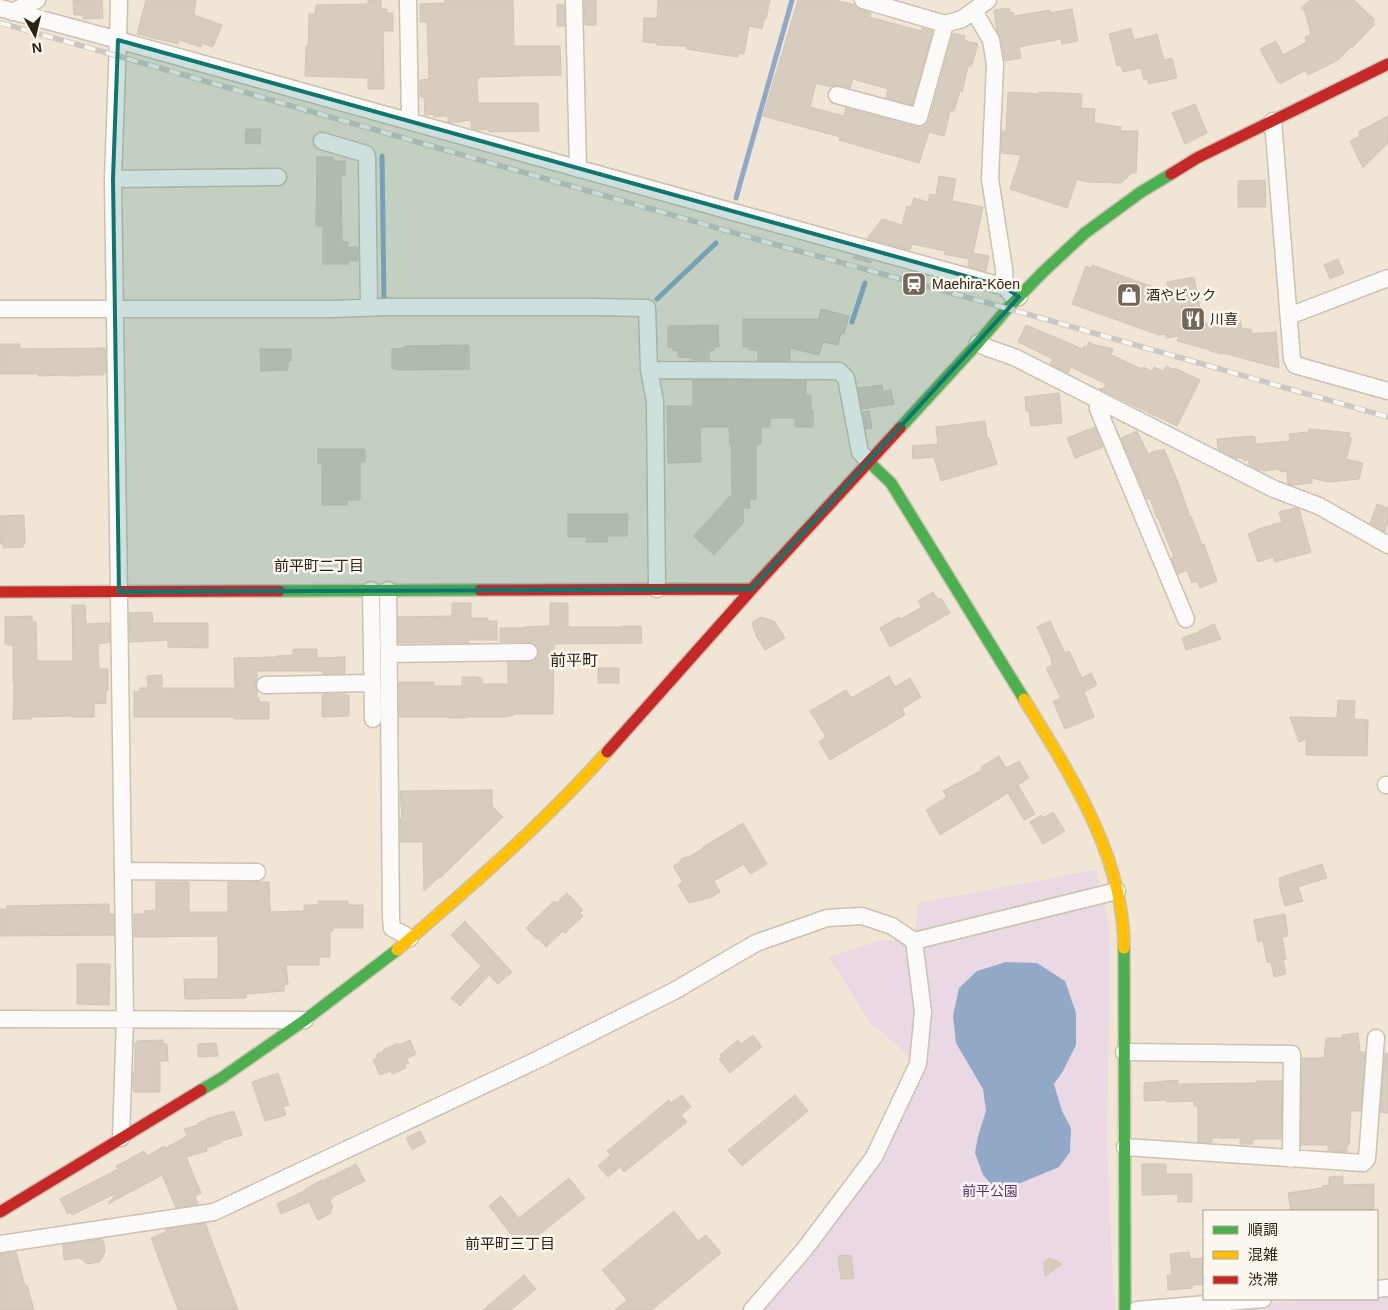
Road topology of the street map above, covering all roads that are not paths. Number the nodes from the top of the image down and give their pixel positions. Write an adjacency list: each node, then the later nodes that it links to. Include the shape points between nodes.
1 (37, 0): 7 (street)
2 (119, 0): 10 (street)
3 (408, 0): 13 (street)
4 (574, 0): 16 (street)
5 (863, 0): 9 (street)
6 (988, 0): 8 (street)
7 (6, 10): 10 (street)
8 (974, 11): 9 (street); 20 (street, via 991,40 995,64 990,179)
9 (945, 24): 12 (street, via 919,117)
10 (118, 40): 13 (street); 18 (street)
11 (1388, 64): 14 (street)
12 (837, 95)
13 (410, 121): 16 (street)
14 (1272, 121): 21 (street, via 1197,158 1141,192 1085,233); 25 (street)
15 (322, 141): 22 (street, via 368,157)
16 (578, 169): 20 (street)
17 (278, 177): 18 (street)
18 (113, 179): 24 (street)
19 (1388, 278): 25 (street)
20 (1005, 287): 21 (street)
21 (1019, 297): 26 (street)
22 (369, 307): 24 (street); 27 (street, via 647,308)
23 (0, 309): 24 (street)
24 (116, 309): 37 (street)
25 (1289, 316): 28 (street, via 1295,365)
26 (978, 343): 29 (street, via 1014,357); 30 (street)
27 (649, 370): 30 (street, via 839,371 846,378 860,452); 32 (street, via 655,401)
28 (1388, 391)
29 (1097, 399): 31 (street, via 1274,489 1320,506); 38 (street, via 1098,409)
30 (869, 462): 33 (street); 46 (street, via 891,483 1056,751 1105,848)
31 (1388, 545)
32 (657, 589): 33 (street); 35 (street)
33 (752, 589): 47 (street, via 594,766 468,889)
34 (371, 590): 35 (street); 37 (street); 41 (street)
35 (388, 590): 40 (street)
36 (0, 592): 37 (street)
37 (118, 592): 44 (street)
38 (1186, 619)
39 (528, 652): 40 (street)
40 (388, 654): 47 (street, via 391,918 392,928)
41 (372, 683): 42 (street); 43 (street)
42 (265, 685)
43 (373, 719)
44 (123, 871): 45 (street); 50 (street)
45 (257, 872)
46 (1117, 891): 48 (street); 53 (street, via 1124,927)
47 (410, 938): 51 (street)
48 (914, 941): 58 (street, via 892,926 862,916 827,918 756,943 674,991 537,1060 214,1212); 60 (street, via 923,1012 918,1064 874,1157 804,1250)
49 (0, 1019): 50 (street)
50 (125, 1019): 51 (street); 54 (street)
51 (305, 1020): 54 (street, via 220,1079)
52 (1376, 1038): 56 (street, via 1367,1159 1363,1163)
53 (1124, 1052): 55 (street); 56 (street, via 1292,1054)
54 (121, 1138): 57 (street)
55 (1126, 1147): 56 (street); 61 (street)
56 (1291, 1159)
57 (0, 1212)
58 (0, 1244)
59 (1252, 1300): 62 (street)
60 (752, 1310)
61 (1125, 1310)
62 (1137, 1310)

